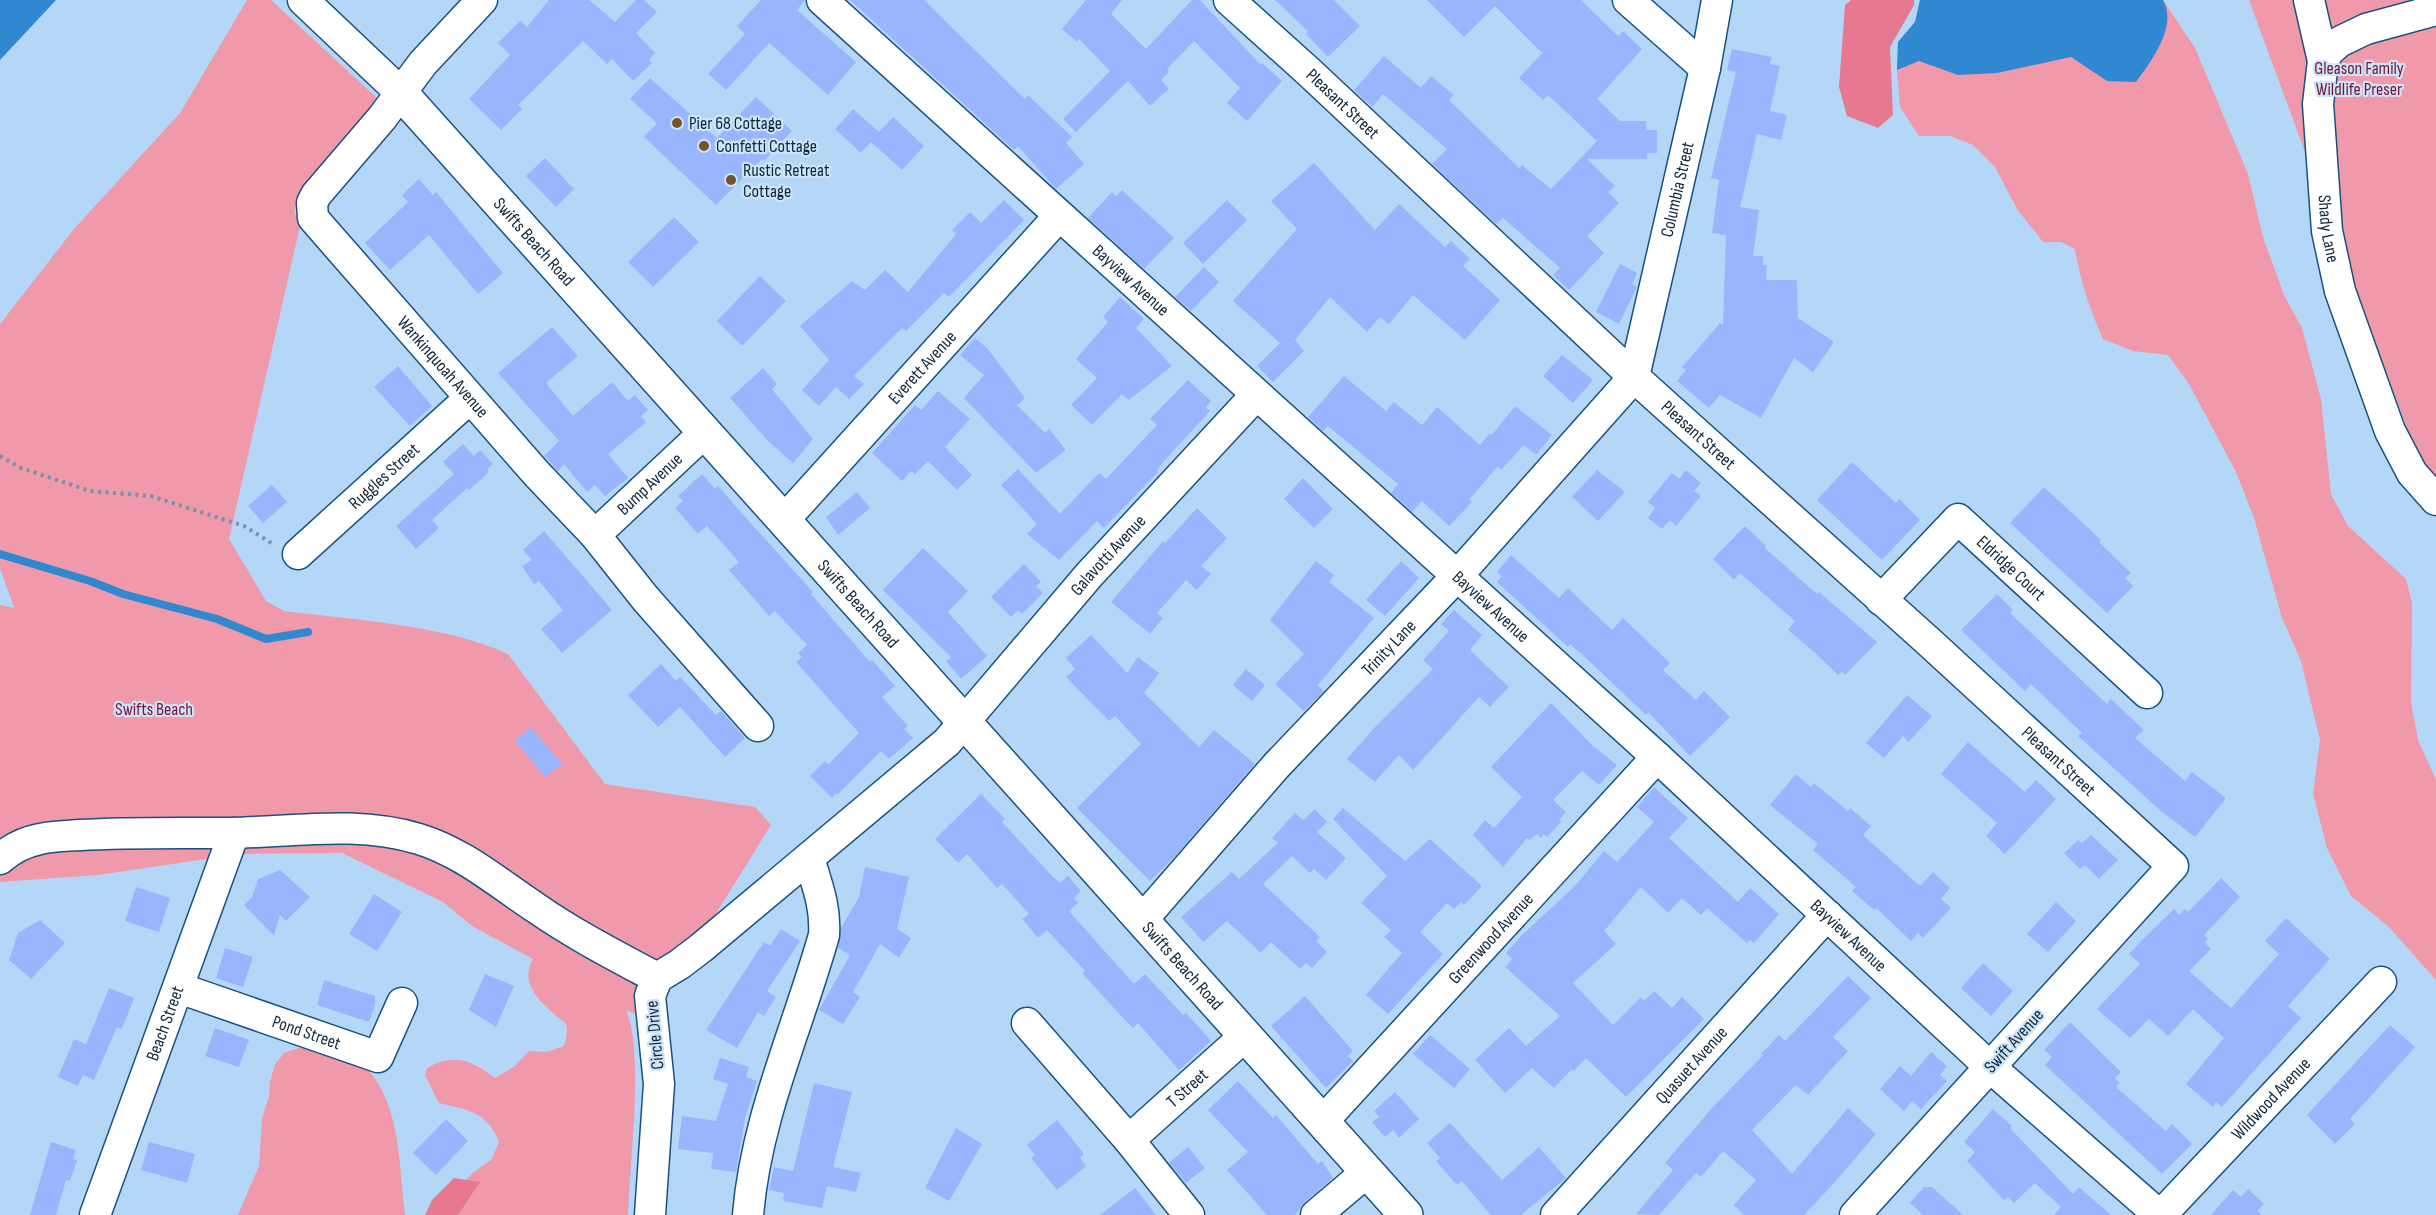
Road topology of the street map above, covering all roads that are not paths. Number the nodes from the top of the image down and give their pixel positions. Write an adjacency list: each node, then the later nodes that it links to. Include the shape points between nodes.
1 (303, 0): 11 (street, Swifts Beach Road)
2 (482, 0): 11 (street, Wankinquoah Avenue)
3 (822, 0): 12 (street, Bayview Avenue)
4 (1229, 0): 13 (street, Pleasant Street)
5 (1628, 0): 10 (street)
6 (1717, 0): 10 (street, Columbia Street)
7 (2309, 0): 9 (street, Shady Lane)
8 (2436, 10): 9 (street, via 2366,29 2339,42)
9 (2323, 61): 17 (street, Shady Lane, via 2318,104 2321,161 2327,231 2340,291 2390,431 2412,473)
10 (1704, 68): 13 (street, Columbia Street)
11 (400, 92): 15 (street, Wankinquoah Avenue, via 316,195 312,213); 16 (street, Swifts Beach Road)
12 (1059, 216): 14 (street, Bayview Avenue); 18 (street, Everett Avenue)
13 (1634, 377): 21 (street, Trinity Lane); 22 (street, Pleasant Street)
14 (1256, 394): 21 (street, Bayview Avenue); 24 (street, Galavotti Avenue, via 1089,575)
15 (470, 398): 19 (street, Wankinquoah Avenue); 20 (street, Ruggles Street)
16 (705, 432): 18 (street, Swifts Beach Road); 19 (street, Bump Avenue)
17 (2436, 500)
18 (784, 520): 24 (street, Swifts Beach Road)
19 (595, 535): 25 (street, Wankinquoah Avenue)
20 (298, 554)
21 (1457, 576): 26 (street, Bayview Avenue); 32 (street, Trinity Lane, via 1276,766)
22 (1881, 600): 23 (street, Eldridge Court, via 1958,519); 30 (street, Pleasant Street)
23 (2147, 693)
24 (963, 721): 29 (street, Circle Drive, via 947,742); 32 (street, Swifts Beach Road)
25 (758, 726)
26 (1657, 757): 31 (street, Bayview Avenue); 40 (street, Greenwood Avenue)
27 (234, 833): 28 (street, via 66,837 31,841); 33 (street, via 333,828 418,839 469,862 579,936); 35 (street, Beach Street)
28 (5, 855)
29 (809, 858): 33 (street, Circle Drive, via 701,948); 45 (street, via 821,896 824,935 768,1111)
30 (2173, 866): 39 (street, Swift Avenue)
31 (1827, 915): 39 (street, Bayview Avenue); 49 (street, Quasuet Avenue)
32 (1143, 919): 38 (street, Swifts Beach Road)
33 (657, 978): 44 (street, Circle Drive, via 651,996 659,1084)
34 (2381, 982): 51 (street, Wildwood Avenue)
35 (179, 988): 36 (street, Pond Street, via 378,1057); 43 (street, Beach Street)
36 (402, 1003)
37 (1027, 1023): 41 (street)
38 (1245, 1036): 40 (street, Swifts Beach Road); 41 (street, T Street)
39 (1990, 1067): 50 (street, Swift Avenue); 51 (street, Bayview Avenue)
40 (1323, 1121): 42 (street, Swifts Beach Road)
41 (1129, 1140): 46 (street)
42 (1368, 1171): 47 (street); 48 (street, Swifts Beach Road)
43 (95, 1215)
44 (650, 1215)
45 (748, 1215)
46 (1189, 1215)
47 (1316, 1215)
48 (1406, 1215)
49 (1556, 1215)
50 (1855, 1215)
51 (2160, 1215)

